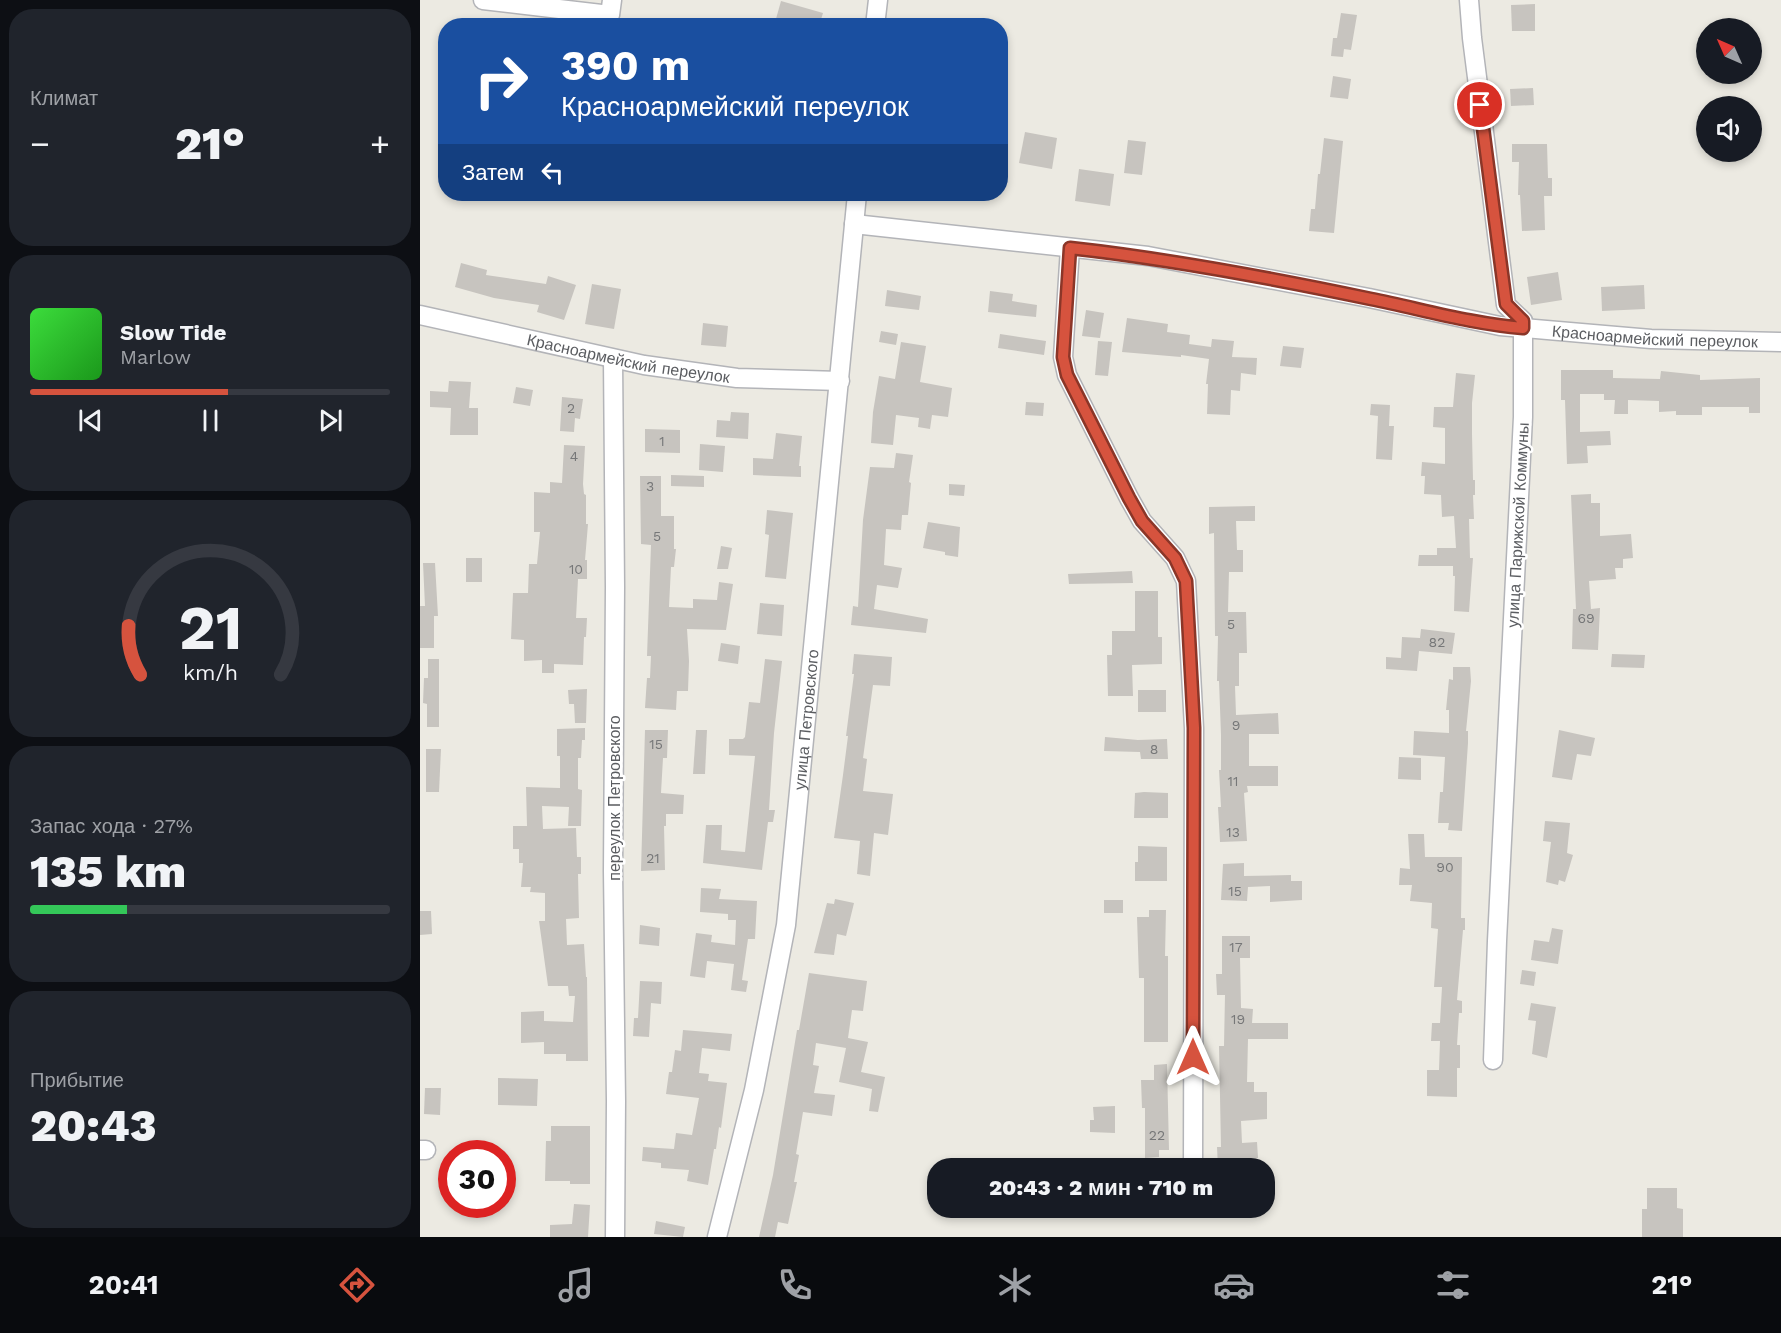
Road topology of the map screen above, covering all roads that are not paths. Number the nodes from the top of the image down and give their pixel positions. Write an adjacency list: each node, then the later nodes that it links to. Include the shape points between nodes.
1 (483, 0): 2 (street, via 610,15)
2 (612, 0)
3 (878, 0): 5 (street)
4 (1469, 0): 10 (street, via 1506,304 1523,321)
5 (875, 18)
6 (856, 201): 7 (street, улица Петровского)
7 (854, 224): 8 (street, Красноармейский переулок); 13 (street, улица Петровского)
8 (1070, 248): 10 (street, Красноармейский переулок, via 1148,256); 15 (street, via 1063,357 1067,375 1133,506 1175,558 1186,581 1194,728)
9 (420, 315): 12 (street, Красноармейский переулок)
10 (1523, 328): 11 (street, Красноармейский переулок, via 1651,339); 14 (street, улица Парижской Коммуны, via 1523,417)
11 (1781, 342)
12 (613, 359): 13 (street, Красноармейский переулок, via 737,378); 16 (street, переулок Петровского)
13 (840, 381): 17 (street, улица Петровского, via 786,925 754,1090)
14 (1493, 1060)
15 (1193, 1158)
16 (615, 1237)
17 (717, 1237)

